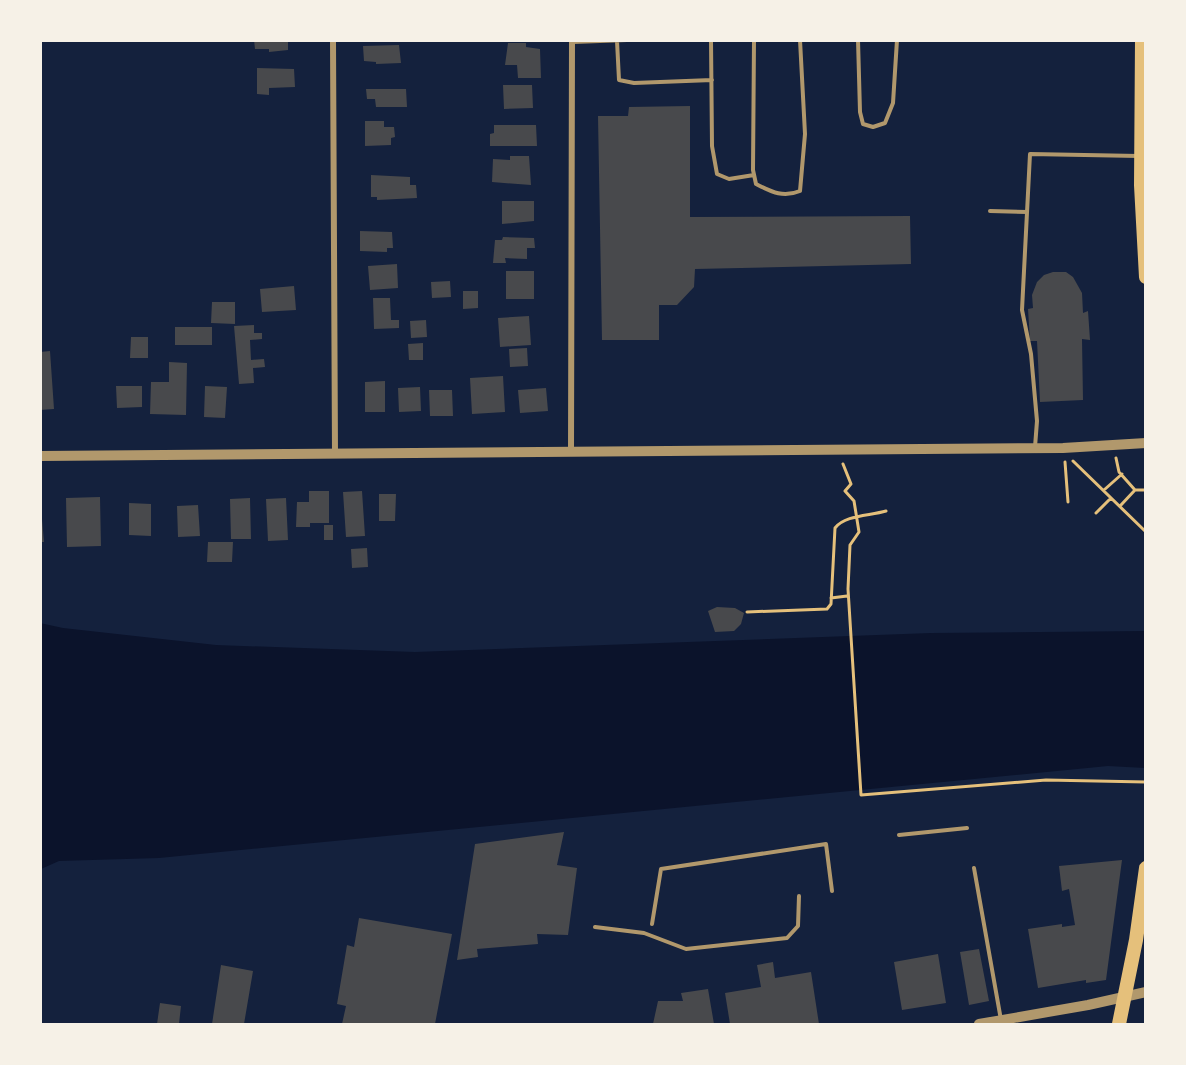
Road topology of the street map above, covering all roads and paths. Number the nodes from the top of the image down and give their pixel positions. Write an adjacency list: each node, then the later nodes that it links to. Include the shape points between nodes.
1 (333, 40): 23 (street)
2 (627, 40): 10 (lane)
3 (711, 40): 11 (lane)
4 (754, 40): 13 (lane)
5 (800, 40): 13 (lane, via 805,134 800,190 788,195 774,193 756,184)
6 (858, 40): 7 (lane, via 862,124 873,127 885,123 893,104)
7 (897, 40)
8 (1142, 40): 12 (main road)
9 (572, 41): 10 (lane); 22 (street)
10 (617, 41): 11 (lane, via 619,80)
11 (712, 80): 13 (lane, via 712,146 717,174 729,180)
12 (1143, 165): 15 (lane, via 1030,154); 16 (main road)
13 (754, 175)
14 (990, 211): 15 (lane)
15 (1027, 212): 20 (lane, via 1022,310 1031,354)
16 (1146, 277)
17 (1146, 443): 18 (street)
18 (1114, 445): 21 (street); 25 (path)
19 (839, 448): 20 (street); 22 (street); 34 (path, via 851,484 844,491 854,501)
20 (1035, 448): 21 (street)
21 (1063, 448): 26 (path); 30 (path)
22 (571, 452): 23 (street)
23 (334, 453): 24 (street)
24 (40, 456)
25 (1122, 474): 26 (path); 27 (path)
26 (1104, 490): 29 (path)
27 (1135, 490): 28 (path); 31 (path)
28 (1146, 490)
29 (1111, 498): 31 (path); 33 (path)
30 (1068, 502)
31 (1121, 505): 35 (path)
32 (886, 511): 34 (path)
33 (1096, 513)
34 (855, 519): 36 (path); 37 (path, via 841,520 835,528)
35 (1146, 532)
36 (848, 596): 37 (path); 39 (path, via 861,795 1046,780)
37 (831, 598): 38 (path, via 827,609 820,611)
38 (747, 612)
39 (1146, 782)
40 (967, 828): 41 (lane)
41 (899, 835)
42 (974, 868): 50 (lane)
43 (1146, 868): 49 (main road)
44 (832, 891): 46 (lane, via 826,844 661,869)
45 (799, 896): 47 (lane, via 798,926 788,938 686,949 644,933)
46 (652, 924)
47 (595, 927)
48 (1146, 992): 49 (street)
49 (1125, 997): 50 (street); 52 (main road)
50 (1001, 1021): 51 (street)
51 (979, 1024)
52 (1119, 1024)

